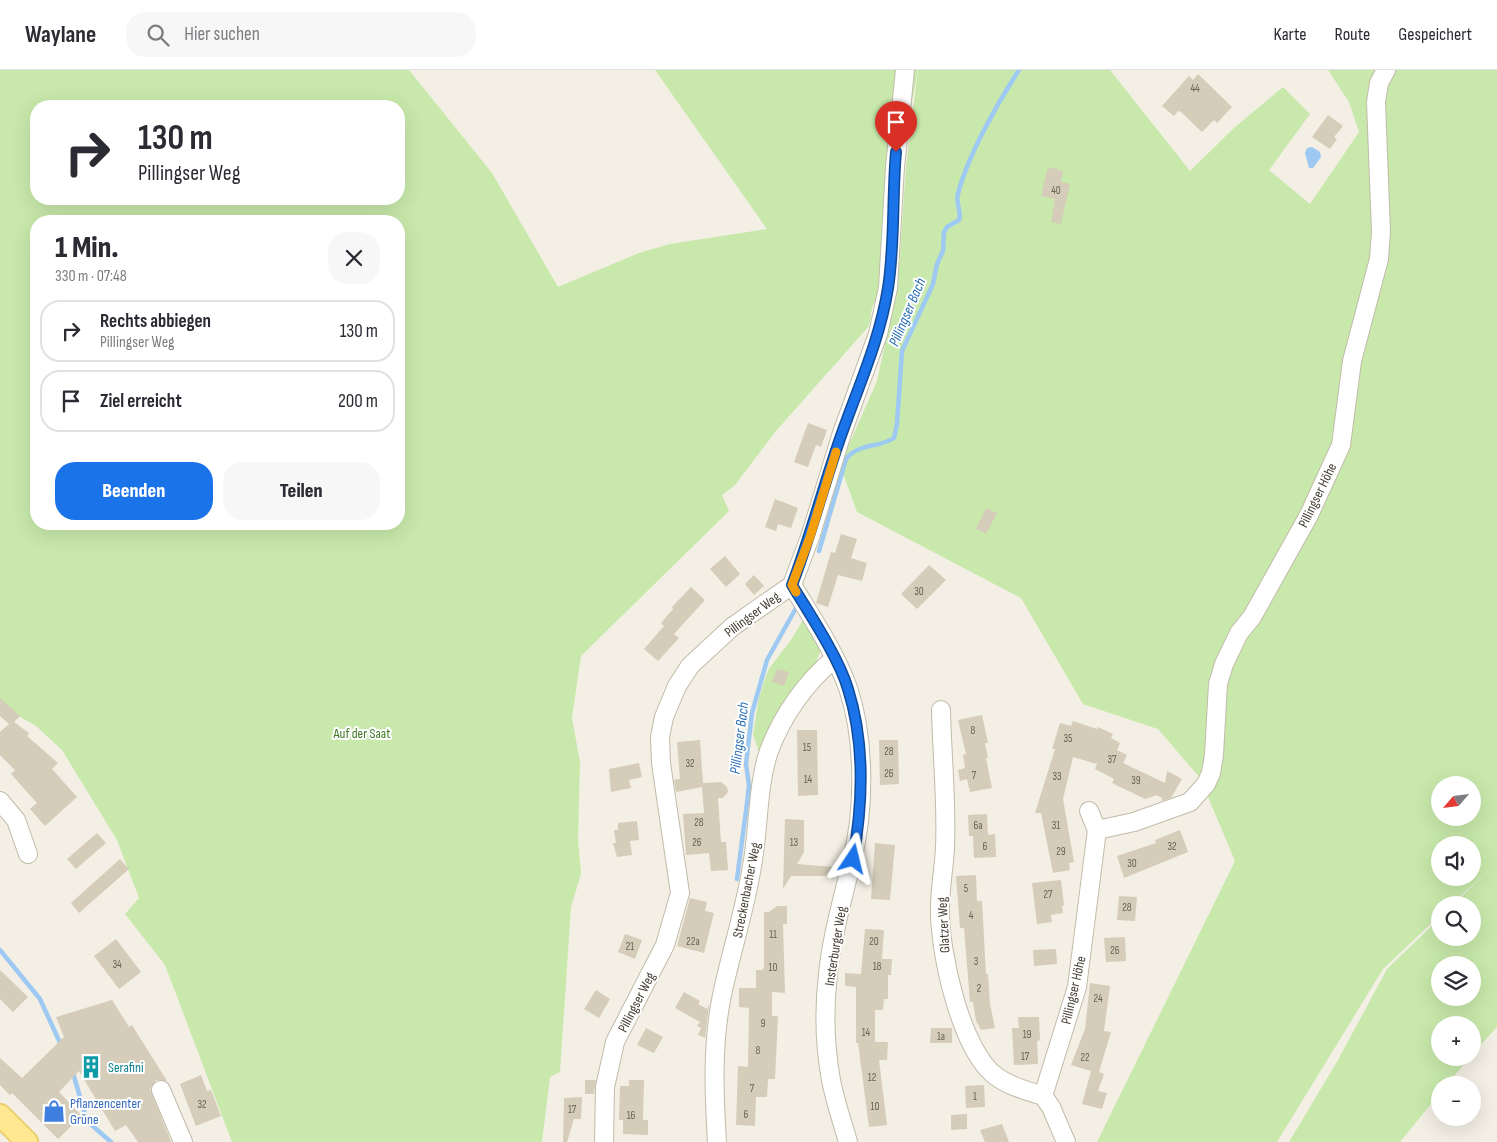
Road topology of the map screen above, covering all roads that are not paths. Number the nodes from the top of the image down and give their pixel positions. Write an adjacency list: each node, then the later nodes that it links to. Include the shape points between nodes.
1 (905, 70): 3 (street, Pillingser Weg, via 895,167 890,269 880,325)
2 (1386, 70): 8 (street, Pillingser Höhe, via 1379,82 1376,102 1381,232 1379,259 1352,361 1342,445 1309,515 1224,664 1218,684 1214,755 1206,784 1190,802 1134,822)
3 (792, 585): 4 (street, Insterburger Weg); 15 (street, Pillingser Weg, via 732,627 690,666 664,717 660,737 661,763 680,893 665,944 616,1042 605,1087)
4 (834, 658): 16 (street, Streckenbacher Weg, via 808,684 769,750 751,876 722,996 716,1051); 17 (street, Insterburger Weg, via 848,688 857,728 860,773 860,818 828,976 827,1050 831,1080)
5 (941, 710): 11 (street, Glatzer Weg, via 945,847 940,909 946,966 959,1014 983,1063 996,1077)
6 (0, 801): 9 (street, via 16,820)
7 (1089, 811): 8 (street)
8 (1097, 830): 11 (street, Pillingser Höhe, via 1077,988)
9 (28, 854)
10 (160, 1090): 14 (street)
11 (1043, 1096): 18 (street)
12 (0, 1115): 13 (main road)
13 (27, 1142)
14 (183, 1142)
15 (604, 1142)
16 (717, 1142)
17 (848, 1142)
18 (1066, 1142)

